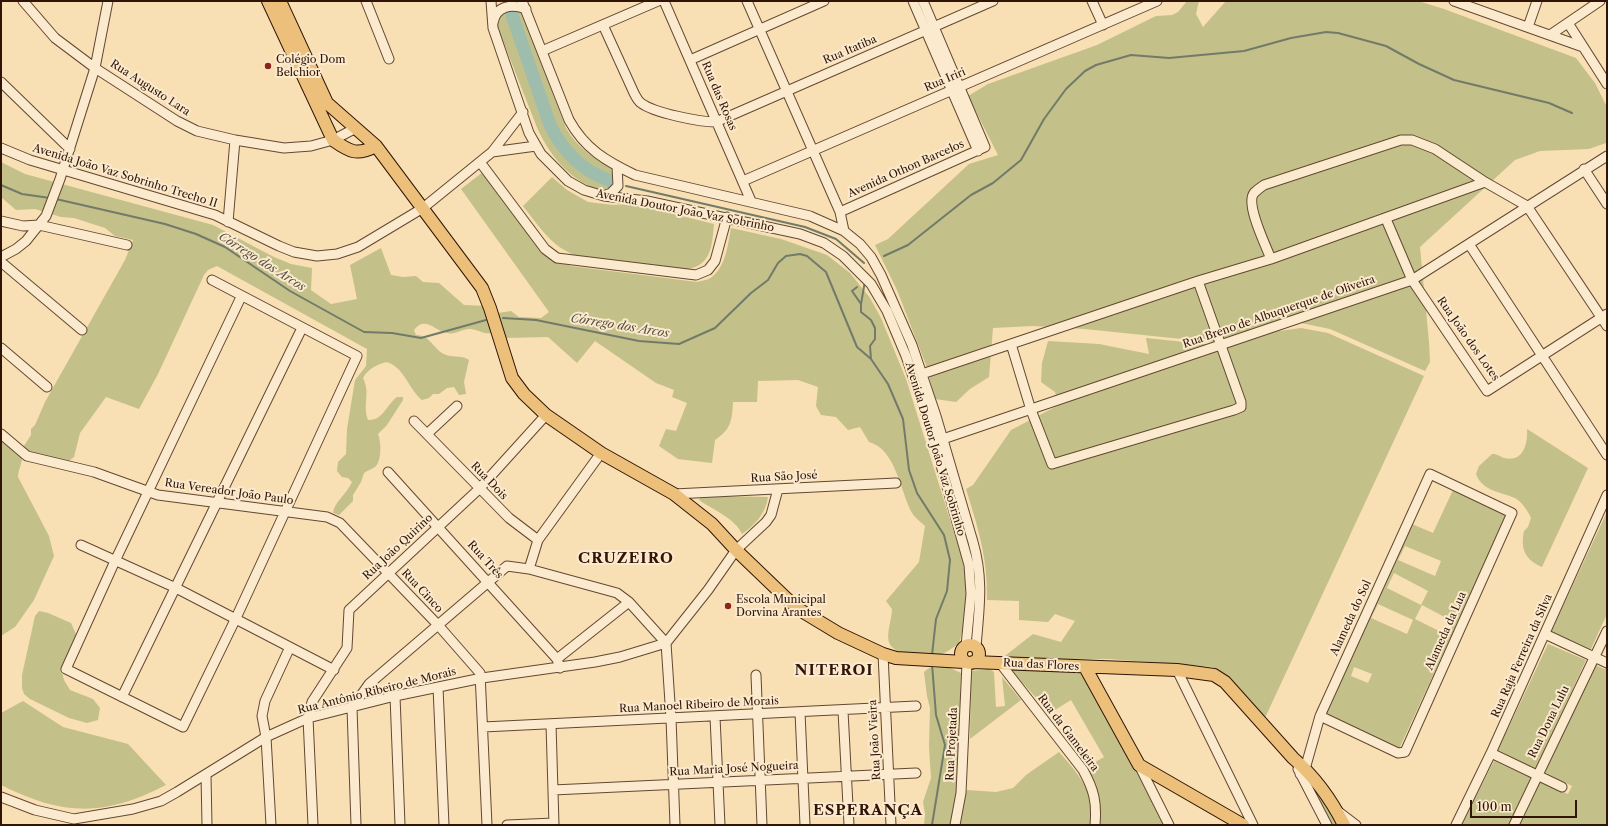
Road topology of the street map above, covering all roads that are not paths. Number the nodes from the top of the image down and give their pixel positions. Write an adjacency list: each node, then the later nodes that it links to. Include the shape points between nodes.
1 (23, 1): 34 (street, Rua Augusto Lara, via 55,38)
2 (108, 1): 34 (street)
3 (268, 1): 21 (main road)
4 (280, 1): 21 (main road)
5 (366, 1): 32 (street)
6 (491, 1): 26 (street, Avenida Doutor João Vaz Sobrinho)
7 (658, 1): 24 (street)
8 (664, 1): 33 (street, Rua das Rosas)
9 (747, 1): 27 (street)
10 (824, 1): 27 (street)
11 (913, 1): 28 (street, Avenida Othon Barcelos)
12 (923, 1): 28 (street, Avenida Othon Barcelos)
13 (994, 1): 28 (street, Rua Itatiba)
14 (1092, 1): 23 (street)
15 (1157, 1): 23 (street, Rua Iriri)
16 (1454, 1): 19 (street)
17 (1537, 1): 25 (street)
18 (1600, 1): 22 (street)
19 (1473, 4): 25 (street)
20 (524, 5): 26 (street, via 501,9 493,20); 31 (street, Avenida Doutor João Vaz Sobrinho)
21 (283, 20): 42 (main road, via 328,102); 44 (main road)
22 (1568, 23): 29 (street); 30 (street)
23 (1103, 24): 37 (street, Rua Iriri)
24 (603, 25): 31 (street); 41 (street, via 640,102 651,108 706,122)
25 (1528, 27): 29 (street)
26 (493, 28): 40 (street, Avenida Doutor João Vaz Sobrinho)
27 (760, 29): 33 (street); 38 (street)
28 (930, 29): 37 (street, Avenida Othon Barcelos); 38 (street, Rua Itatiba); 39 (street, Avenida Othon Barcelos)
29 (1550, 35): 30 (street)
30 (1583, 47): 35 (street)
31 (542, 51): 54 (street, Avenida Doutor João Vaz Sobrinho, via 569,120 578,136 592,150)
32 (389, 59)
33 (690, 60): 41 (street, Rua das Rosas)
34 (96, 68): 43 (street, Rua Augusto Lara, via 177,121 197,131); 48 (street)
35 (1606, 80)
36 (1, 82): 48 (street)
37 (961, 86): 39 (street, Rua Iriri); 50 (street, Avenida Othon Barcelos, via 985,146)
38 (786, 90): 41 (street, Rua Itatiba); 49 (street)
39 (952, 90): 49 (street, Rua Iriri); 50 (street, Avenida Othon Barcelos)
40 (523, 112): 46 (street, Avenida Doutor João Vaz Sobrinho); 51 (street, Avenida João Vaz Sobrinho Trecho II)
41 (716, 122): 57 (street, Rua das Rosas)
42 (356, 128): 44 (street, Rua Augusto Lara); 45 (main road)
43 (235, 140): 44 (street, Rua Augusto Lara, via 284,148 311,146); 68 (street)
44 (333, 140): 45 (main road, via 354,152 366,152)
45 (376, 146): 63 (main road)
46 (536, 146): 51 (street); 59 (street, Avenida Doutor João Vaz Sobrinho, via 553,167 568,180 584,190)
47 (1, 148): 56 (street, Avenida João Vaz Sobrinho Trecho II)
48 (70, 149): 56 (street)
49 (812, 151): 57 (street, Rua Iriri); 64 (street)
50 (978, 151): 64 (street, Avenida Othon Barcelos)
51 (492, 152): 53 (street, Avenida João Vaz Sobrinho Trecho II)
52 (1607, 156): 55 (street, Rua Breno de Albuquerque de Oliveira)
53 (480, 162): 63 (street, Avenida João Vaz Sobrinho Trecho II); 65 (street, via 545,249 557,258 696,275 708,270 715,261)
54 (617, 166): 59 (street, via 618,186); 60 (street, Avenida Doutor João Vaz Sobrinho, via 635,175)
55 (1584, 169): 61 (street); 62 (street, Rua Breno de Albuquerque de Oliveira)
56 (62, 175): 68 (street, Avenida João Vaz Sobrinho Trecho II, via 215,215); 69 (street, via 46,216)
57 (743, 181): 60 (street, Rua das Rosas)
58 (1485, 182): 62 (street); 66 (street); 75 (street, via 1435,149 1412,140 1401,140 1264,185 1254,193 1252,202)
59 (604, 196): 65 (street, Avenida Doutor João Vaz Sobrinho, via 647,201)
60 (751, 201): 70 (street, Avenida Doutor João Vaz Sobrinho, via 810,216)
61 (1607, 204)
62 (1527, 206): 71 (street, Rua Breno de Albuquerque de Oliveira); 82 (street)
63 (423, 208): 68 (street, Avenida João Vaz Sobrinho Trecho II, via 358,247 337,254 317,256 278,246); 94 (main road, via 482,288 512,378)
64 (840, 212): 70 (street, Avenida Othon Barcelos)
65 (727, 217): 77 (street, Avenida Doutor João Vaz Sobrinho, via 800,234 824,243)
66 (1386, 219): 75 (street); 79 (street, Rua João dos Lotes)
67 (1, 221): 69 (street, via 23,226)
68 (228, 222)
69 (39, 225): 72 (street); 73 (street, via 26,241)
70 (844, 231): 74 (street, Avenida Doutor João Vaz Sobrinho)
71 (1469, 244): 79 (street, Rua Breno de Albuquerque de Oliveira); 89 (street)
72 (127, 245)
73 (1, 257)
74 (871, 257): 77 (street, via 865,266); 90 (street, Avenida Doutor João Vaz Sobrinho, via 888,289)
75 (1271, 259): 80 (street)
76 (1, 262): 85 (street)
77 (855, 268): 98 (street, Avenida Doutor João Vaz Sobrinho, via 871,284 887,311)
78 (212, 280): 81 (street)
79 (1412, 280): 87 (street, Rua Breno de Albuquerque de Oliveira); 89 (street, Rua João dos Lotes, via 1487,391)
80 (1198, 281): 86 (street); 87 (street)
81 (241, 297): 84 (street); 105 (street)
82 (1604, 316): 83 (street); 89 (street, Rua João dos Lotes)
83 (1607, 326)
84 (302, 328): 108 (street); 109 (street, via 357,356)
85 (82, 330)
86 (1011, 344): 90 (street); 93 (street)
87 (1221, 344): 93 (street, Rua Breno de Albuquerque de Oliveira); 93 (street, via 1241,402 1241,407 1234,410 1052,464)
88 (1, 348): 91 (street)
89 (1542, 356): 100 (street)
90 (922, 374): 98 (street, Avenida Doutor João Vaz Sobrinho)
91 (47, 386)
92 (457, 406): 97 (street)
93 (1031, 410): 98 (street, Rua Breno de Albuquerque de Oliveira)
94 (546, 415): 99 (main road); 103 (street, Rua João Quirino)
95 (414, 421): 97 (street, Rua Dois)
96 (1, 434): 105 (street, Rua Vereador João Paulo, via 27,456 94,472)
97 (427, 434): 103 (street, Rua Dois)
98 (939, 441): 128 (street, Avenida Doutor João Vaz Sobrinho, via 979,563 981,580)
99 (601, 454): 106 (main road); 113 (street)
100 (1607, 455)
101 (388, 472): 112 (street, Rua Três)
102 (896, 483): 104 (street, Rua São José)
103 (479, 489): 112 (street, Rua João Quirino); 113 (street, Rua Dois, via 509,518)
104 (778, 489): 106 (street, Rua São José); 115 (street, via 771,515)
105 (148, 492): 108 (street, Rua Vereador João Paulo); 116 (street)
106 (674, 494): 115 (main road, via 712,524)
107 (1607, 495): 125 (street, Rua Raja Ferreira da Silva)
108 (216, 503): 109 (street, Rua Vereador João Paulo); 120 (street)
109 (284, 512): 111 (street, Rua Vereador João Paulo, via 327,517); 122 (street)
110 (1512, 513): 151 (street, Alameda da Lua, via 1406,749 1398,753); 151 (street, Alameda do Sol, via 1430,474)
111 (340, 523): 118 (street, Rua Cinco)
112 (438, 526): 118 (street, Rua João Quirino); 119 (street, Rua Três)
113 (538, 540): 117 (street)
114 (81, 545): 116 (street)
115 (736, 550): 126 (street, via 704,596); 129 (main road, via 800,610 838,633)
116 (114, 561): 120 (street); 143 (street, via 66,669)
117 (529, 569): 119 (street, via 503,567); 121 (street, via 610,590)
118 (388, 572): 123 (street, Rua Cinco); 137 (street, Rua João Quirino, via 349,610 347,648)
119 (488, 581): 123 (street); 133 (street, Rua Três)
120 (176, 588): 122 (street); 143 (street)
121 (629, 602): 126 (street); 133 (street)
122 (236, 618): 127 (street); 143 (street, via 183,727)
123 (438, 625): 140 (street, Rua Cinco, via 478,669); 146 (street, via 369,684)
124 (1607, 631): 130 (street, Rua Dona Lulu)
125 (1545, 634): 130 (street); 157 (street, Rua Raja Ferreira da Silva)
126 (666, 643): 133 (street, Rua Antônio Ribeiro de Morais, via 620,657); 153 (street)
127 (290, 647): 137 (street); 156 (street, via 265,701 262,716)
128 (971, 648): 131 (main road); 132 (main road, via 960,655); 132 (main road, via 979,656); 134 (main road)
129 (883, 654): 131 (main road, via 916,660); 145 (street, Rua João Vieira)
130 (1595, 658): 135 (street); 163 (street, Rua Dona Lulu)
131 (937, 660): 132 (main road)
132 (968, 662): 134 (main road); 189 (street, Rua Projetada, via 961,792)
133 (558, 663): 140 (street, Rua Antônio Ribeiro de Morais)
134 (998, 663): 136 (main road, Rua das Flores); 190 (street, Rua da Gameleira, via 1083,770 1093,790 1097,810)
135 (1607, 663)
136 (1085, 667): 138 (main road, Rua das Flores); 158 (main road)
137 (334, 670): 152 (street, Rua João Quirino, via 312,702)
138 (1178, 670): 159 (main road, Rua das Flores, via 1214,675 1225,682); 193 (street)
139 (756, 675): 149 (street)
140 (482, 678): 141 (street, Rua Antônio Ribeiro de Morais); 155 (street)
141 (438, 687): 142 (street, Rua Antônio Ribeiro de Morais); 180 (street)
142 (395, 696): 146 (street, Rua Antônio Ribeiro de Morais); 179 (street)
143 (122, 697)
144 (916, 706): 145 (street, Rua Manoel Ribeiro de Morais)
145 (885, 707): 147 (street, Rua Manoel Ribeiro de Morais); 161 (street, Rua João Vieira)
146 (352, 708): 152 (street, Rua Antônio Ribeiro de Morais); 178 (street)
147 (843, 710): 148 (street, Rua Manoel Ribeiro de Morais); 164 (street)
148 (800, 712): 149 (street, Rua Manoel Ribeiro de Morais); 165 (street)
149 (758, 714): 150 (street, Rua Manoel Ribeiro de Morais); 166 (street)
150 (715, 716): 153 (street, Rua Manoel Ribeiro de Morais); 167 (street)
151 (1320, 716): 159 (street, Alameda do Sol)
152 (308, 718): 156 (street, Rua Antônio Ribeiro de Morais); 177 (street)
153 (671, 718): 154 (street, Rua Manoel Ribeiro de Morais); 168 (street)
154 (551, 724): 155 (street, Rua Manoel Ribeiro de Morais); 170 (street)
155 (483, 727): 181 (street)
156 (266, 737): 162 (street, Rua Antônio Ribeiro de Morais); 176 (street)
157 (1491, 752): 163 (street); 197 (street, Rua Raja Ferreira da Silva)
158 (1139, 765): 191 (street); 192 (main road)
159 (1303, 771): 172 (main road, Rua das Flores); 194 (street)
160 (916, 773): 161 (street, Rua Maria José Nogueira)
161 (889, 774): 164 (street, Rua Maria José Nogueira); 188 (street, Rua João Vieira)
162 (206, 775): 173 (street, Rua Antônio Ribeiro de Morais, via 161,801); 175 (street)
163 (1537, 775): 169 (street); 198 (street, Rua Dona Lulu)
164 (846, 776): 165 (street, Rua Maria José Nogueira); 187 (street)
165 (803, 778): 166 (street, Rua Maria José Nogueira); 186 (street)
166 (761, 780): 167 (street, Rua Maria José Nogueira); 185 (street)
167 (718, 782): 168 (street, Rua Maria José Nogueira); 184 (street)
168 (674, 784): 170 (street, Rua Maria José Nogueira); 183 (street)
169 (1562, 787)
170 (553, 790): 174 (street)
171 (1, 797): 173 (street, Rua Antônio Ribeiro de Morais, via 61,817)
172 (1338, 812): 195 (main road, Rua das Flores); 196 (street)
173 (88, 821)
174 (554, 824): 182 (street)
175 (207, 825)
176 (271, 825)
177 (313, 825)
178 (356, 825)
179 (400, 825)
180 (444, 825)
181 (488, 825)
182 (507, 825)
183 (675, 825)
184 (720, 825)
185 (762, 825)
186 (805, 825)
187 (849, 825)
188 (891, 825)
189 (955, 825)
190 (1095, 825)
191 (1169, 825)
192 (1243, 825)
193 (1253, 825)
194 (1327, 825)
195 (1344, 825)
196 (1356, 825)
197 (1456, 825)
198 (1514, 825)

